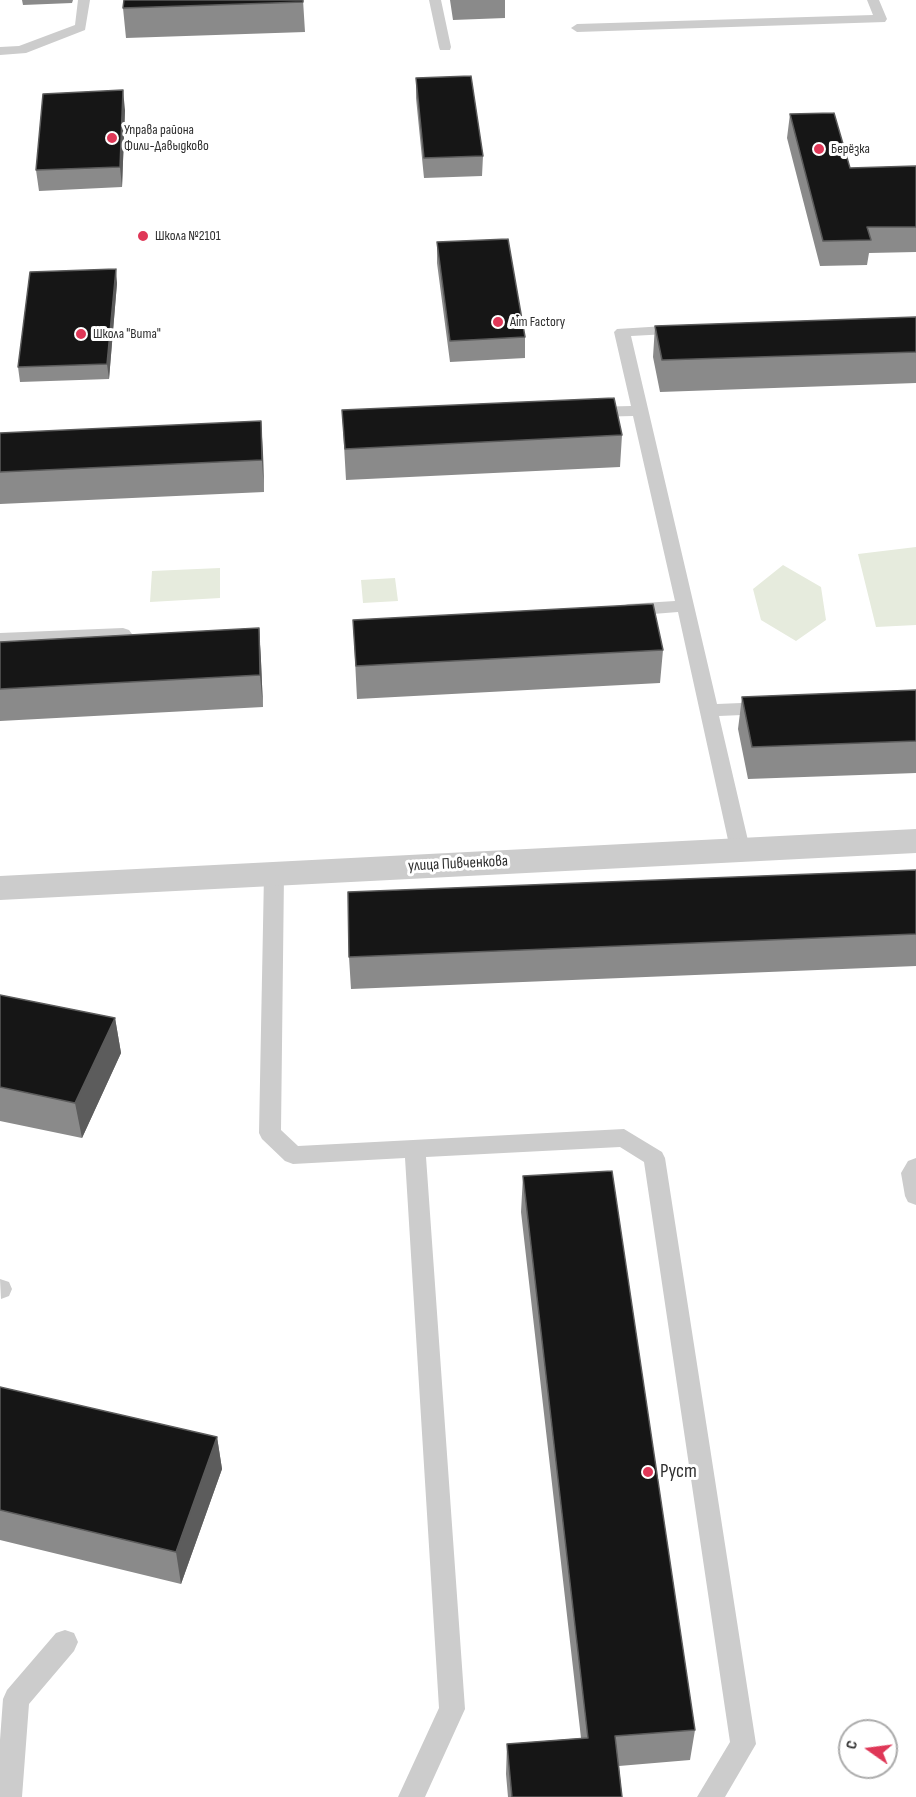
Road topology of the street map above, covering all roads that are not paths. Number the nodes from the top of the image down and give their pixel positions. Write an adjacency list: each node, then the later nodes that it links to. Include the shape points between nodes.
1 (84, 0): 6 (lane, via 81,27 21,51)
2 (435, 0): 5 (lane)
3 (873, 0): 4 (lane, via 880,19)
4 (577, 28)
5 (445, 47)
6 (0, 51)
7 (692, 329): 8 (lane, via 622,332)
8 (640, 411): 9 (lane); 10 (lane)
9 (573, 413)
10 (685, 606): 11 (lane); 15 (lane)
11 (607, 611)
12 (123, 634): 13 (lane)
13 (0, 639)
14 (781, 707): 15 (lane)
15 (709, 710): 17 (lane)
16 (916, 841): 17 (street, улица Пивченкова)
17 (740, 849): 18 (street, улица Пивченкова)
18 (274, 874): 19 (street, улица Пивченкова); 20 (lane, via 270,1133 292,1155)
19 (0, 888)
20 (415, 1149): 25 (lane, via 452,1709); 26 (lane, via 624,1138 654,1158 743,1744)
21 (916, 1167): 22 (lane, via 912,1173)
22 (916, 1196)
23 (65, 1642): 24 (lane, via 16,1699)
24 (9, 1797)
25 (411, 1797)
26 (710, 1797)

